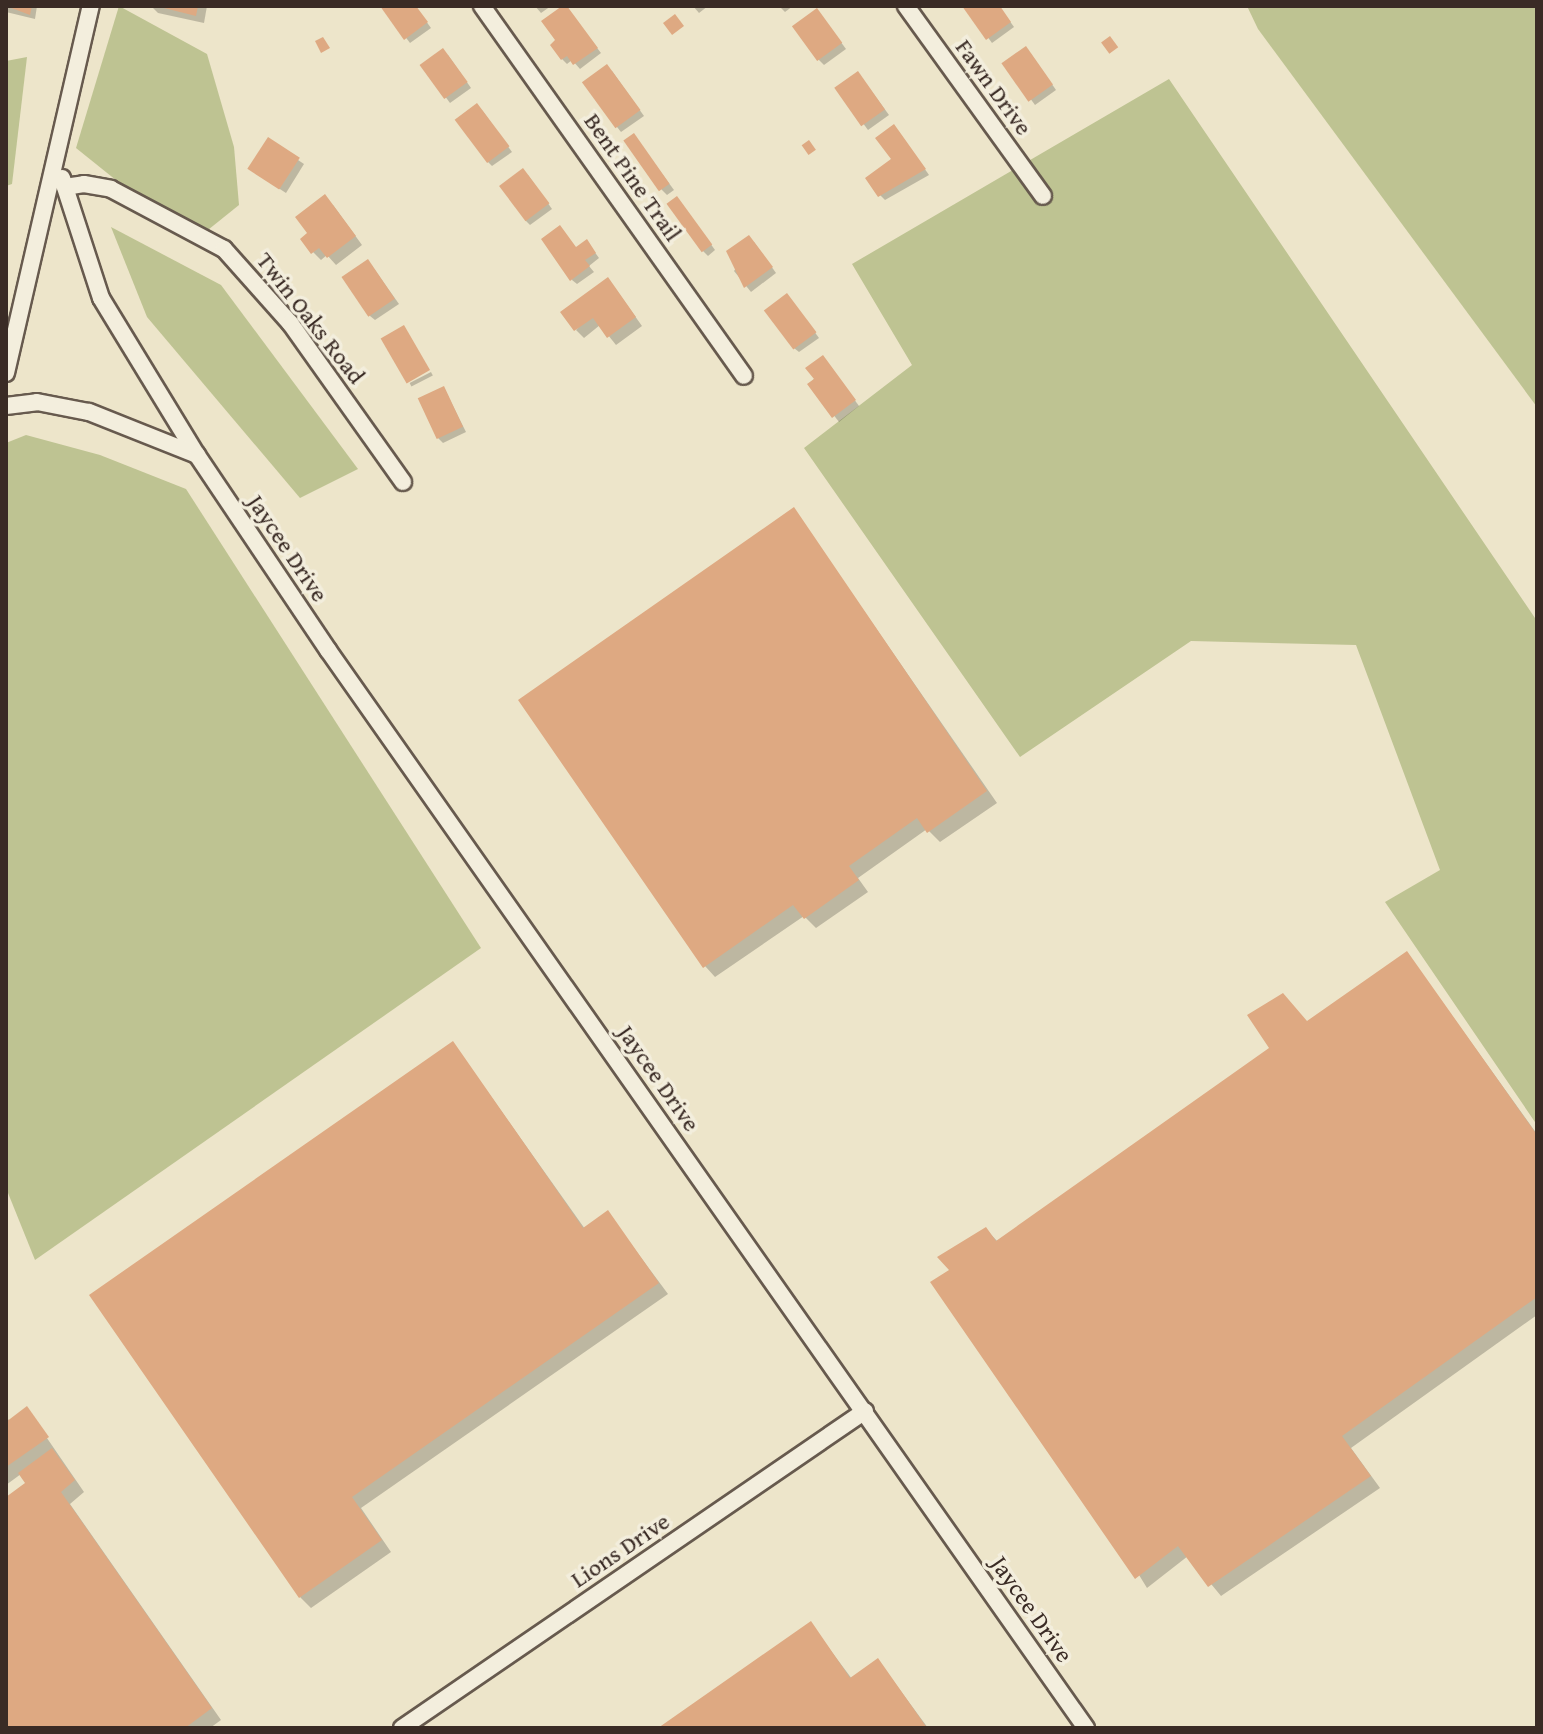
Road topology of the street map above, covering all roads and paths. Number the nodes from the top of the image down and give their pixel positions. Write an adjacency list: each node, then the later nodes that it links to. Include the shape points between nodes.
1 (91, 6): 4 (street)
2 (482, 6): 8 (street, Bent Pine Trail)
3 (906, 6): 6 (street, Fawn Drive)
4 (55, 157): 5 (street, Jaycee Drive); 7 (street)
5 (65, 187): 10 (street, Jaycee Drive, via 101,298); 11 (street, Twin Oaks Road, via 111,189 224,249 290,323)
6 (1043, 196)
7 (6, 373)
8 (744, 376)
9 (7, 402): 10 (street, via 89,412)
10 (197, 455): 12 (street, Jaycee Drive, via 328,650)
11 (403, 482)
12 (865, 1411): 13 (street, Lions Drive); 14 (street, Jaycee Drive)
13 (402, 1728)
14 (1086, 1728)

